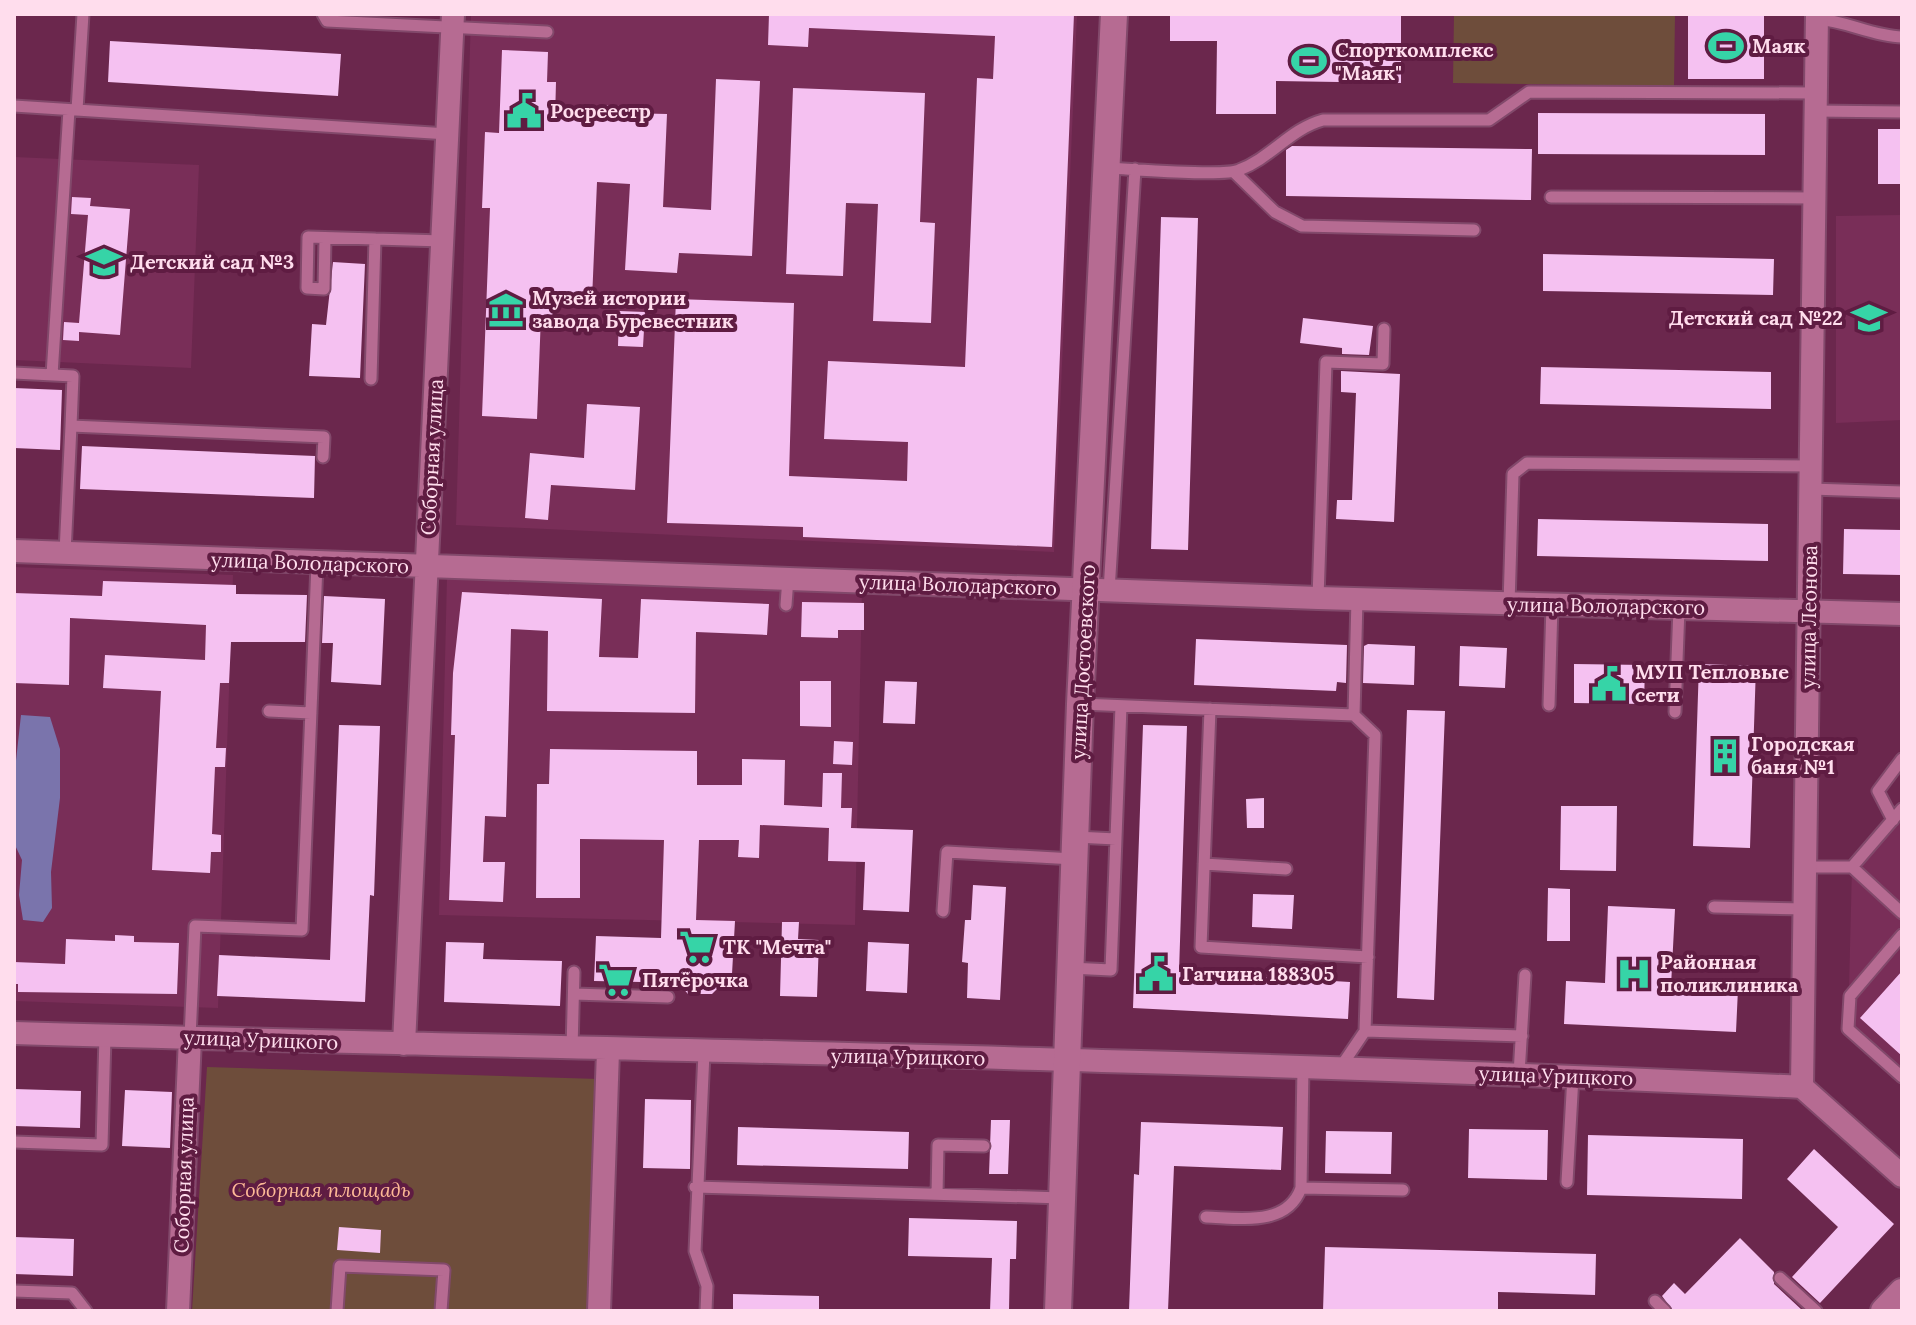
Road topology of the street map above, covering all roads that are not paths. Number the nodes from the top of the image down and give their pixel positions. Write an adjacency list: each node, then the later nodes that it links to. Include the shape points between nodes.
1 (83, 14): 10 (lane)
2 (323, 14): 5 (lane, via 327,21)
3 (1114, 14): 13 (street, улица Достоевского)
4 (1817, 16): 7 (lane, via 1880,36); 8 (street, улица Леонова)
5 (453, 21): 6 (lane); 12 (street, Соборная улица)
6 (547, 32)
7 (1902, 37)
8 (1814, 102): 11 (lane); 15 (lane, via 1529,92 1489,120 1306,124 1254,164); 17 (street, улица Леонова)
9 (14, 106): 10 (lane)
10 (73, 110): 12 (lane); 24 (lane)
11 (1902, 112)
12 (448, 134): 21 (street, Соборная улица)
13 (1108, 168): 14 (lane); 35 (street, улица Достоевского)
14 (1135, 169): 15 (lane); 35 (lane)
15 (1234, 172): 18 (lane, via 1275,212 1302,226)
16 (1551, 197): 17 (lane)
17 (1813, 198): 28 (street, улица Леонова)
18 (1474, 230)
19 (325, 238): 20 (lane)
20 (375, 239): 21 (lane); 25 (lane)
21 (443, 241): 33 (street, Соборная улица)
22 (1384, 329): 36 (lane, via 1383,364 1326,362)
23 (14, 373): 24 (lane)
24 (52, 375): 26 (lane, via 73,376)
25 (371, 379)
26 (71, 426): 27 (lane, via 324,437); 31 (lane)
27 (323, 457)
28 (1811, 478): 29 (lane); 38 (lane, via 1527,463 1513,474); 42 (street, улица Леонова)
29 (1902, 492)
30 (14, 551): 31 (street, улица Володарского)
31 (65, 553): 32 (street, улица Володарского)
32 (317, 564): 33 (street, улица Володарского); 50 (lane)
33 (427, 568): 34 (street, улица Володарского); 77 (street, Соборная улица)
34 (788, 577): 35 (street, улица Володарского); 39 (lane)
35 (1097, 590): 36 (street, улица Володарского); 44 (street, улица Достоевского)
36 (1318, 598): 37 (street, улица Володарского)
37 (1357, 599): 38 (street, улица Володарского); 51 (lane)
38 (1509, 604): 40 (street, улица Володарского)
39 (786, 605)
40 (1552, 605): 41 (street, улица Володарского); 45 (lane)
41 (1679, 608): 42 (street, улица Володарского); 49 (lane)
42 (1808, 611): 43 (street, улица Володарского); 58 (street, улица Леонова)
43 (1902, 614)
44 (1080, 704): 46 (lane); 56 (street, улица Достоевского)
45 (1549, 705)
46 (1121, 706): 47 (lane); 55 (lane)
47 (1210, 709): 51 (lane); 57 (lane)
48 (269, 711): 50 (lane)
49 (1675, 712)
50 (311, 713): 76 (lane, via 302,930 195,926)
51 (1354, 715): 66 (lane, via 1375,735)
52 (1902, 759): 54 (lane, via 1878,791)
53 (1902, 809): 54 (lane)
54 (1893, 820): 59 (lane)
55 (1116, 839): 56 (lane); 67 (lane, via 1111,970)
56 (1075, 848): 63 (lane, via 947,852); 67 (street, улица Достоевского)
57 (1204, 864): 60 (lane); 66 (lane, via 1201,947)
58 (1806, 867): 59 (lane); 62 (street, улица Леонова)
59 (1852, 867): 64 (lane)
60 (1286, 869)
61 (1714, 907): 62 (lane)
62 (1806, 909): 87 (street, улица Леонова)
63 (943, 911)
64 (1902, 913)
65 (1902, 935): 86 (lane, via 1850,996 1848,1029)
66 (1368, 957): 72 (lane)
67 (1070, 968): 81 (street, улица Достоевского)
68 (574, 972): 70 (lane)
69 (1525, 975): 75 (lane)
70 (574, 994): 71 (lane); 78 (lane)
71 (668, 997)
72 (1365, 1031): 75 (lane); 83 (lane)
73 (14, 1033): 74 (street, улица Урицкого)
74 (105, 1036): 76 (street, улица Урицкого); 88 (lane, via 102,1145)
75 (1522, 1036): 84 (lane)
76 (190, 1038): 77 (street, улица Урицкого); 103 (street, Соборная улица)
77 (404, 1044): 78 (street, улица Урицкого)
78 (572, 1049): 79 (street, улица Урицкого)
79 (608, 1051): 80 (street, улица Урицкого); 106 (street)
80 (704, 1053): 81 (street, улица Урицкого); 92 (lane)
81 (1067, 1060): 82 (street, улица Урицкого); 96 (street, улица Достоевского)
82 (1303, 1067): 83 (street, улица Урицкого); 93 (lane)
83 (1340, 1069): 84 (street, улица Урицкого)
84 (1519, 1074): 85 (street, улица Урицкого)
85 (1573, 1076): 87 (street, улица Урицкого); 91 (lane)
86 (1902, 1077)
87 (1802, 1087): 90 (street)
88 (14, 1142)
89 (984, 1146): 95 (lane, via 938,1145)
90 (1902, 1176)
91 (1567, 1182)
92 (695, 1187): 95 (lane); 107 (lane, via 695,1251 707,1286)
93 (1301, 1188): 94 (lane); 97 (lane, via 1296,1201 1277,1214 1257,1219)
94 (1403, 1190)
95 (937, 1194): 96 (lane)
96 (1062, 1198): 108 (street, улица Достоевского)
97 (1206, 1217)
98 (1780, 1278): 110 (lane)
99 (14, 1291): 102 (lane, via 72,1293)
100 (1902, 1292): 111 (street)
101 (1655, 1301): 109 (lane)
102 (86, 1311)
103 (178, 1311)
104 (337, 1311): 105 (lane, via 340,1266 444,1270)
105 (441, 1311)
106 (599, 1311)
107 (706, 1311)
108 (1058, 1311)
109 (1665, 1311)
110 (1816, 1311)
111 (1884, 1311)

